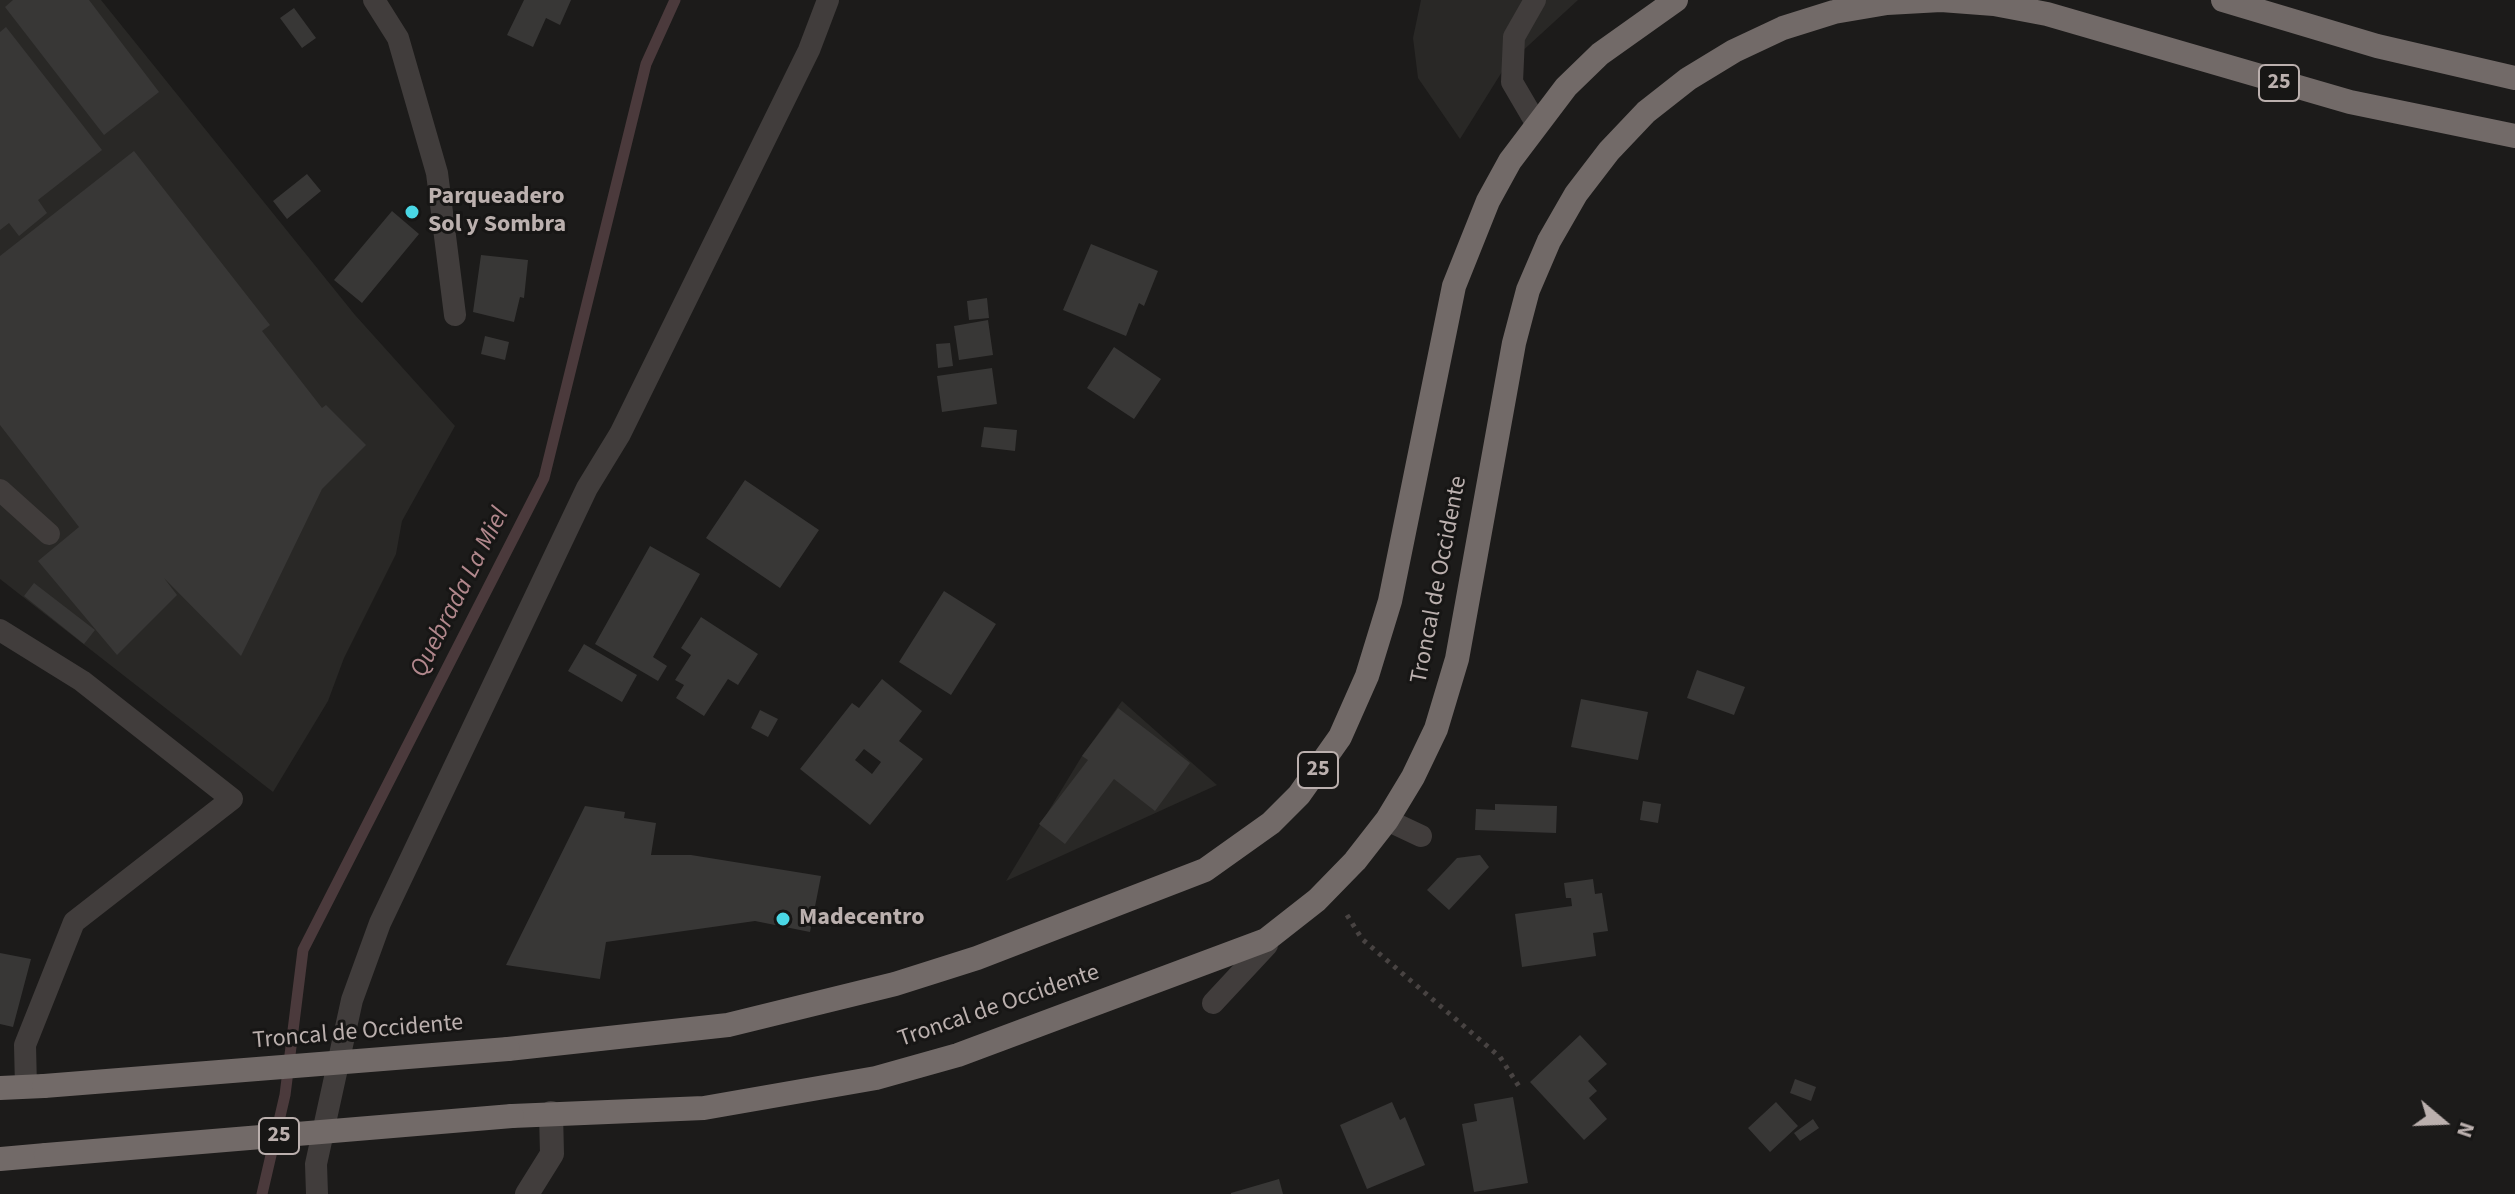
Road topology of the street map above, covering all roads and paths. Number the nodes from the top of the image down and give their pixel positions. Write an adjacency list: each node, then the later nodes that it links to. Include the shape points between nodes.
1 (374, 0): 9 (lane, via 398,38 437,173)
2 (828, 0): 23 (lane, via 809,50 620,434 587,488 380,923 352,1000 316,1164)
3 (1535, 0): 7 (lane, via 1514,37 1512,82)
4 (1676, 0): 7 (highway, Troncal de Occidente / 25, via 1600,54)
5 (2223, 0): 6 (highway)
6 (2515, 78)
7 (1536, 123): 18 (highway, Troncal de Occidente / 25, bridge, via 1488,201 1454,286 1390,601 1367,676 1340,737 1299,795 1271,823 1205,870 977,958 728,1025 508,1049)
8 (2515, 136): 13 (highway, Troncal de Occidente / 25, via 2350,102 2047,14 1994,4 1941,0 1834,12 1734,51 1646,112 1576,194 1549,241 1514,343 1457,659 1436,729)
9 (455, 315)
10 (0, 490): 11 (lane)
11 (49, 534)
12 (0, 630): 18 (lane, via 82,681 232,799 74,922 25,1045)
13 (1387, 820): 14 (lane); 16 (highway, Troncal de Occidente / 25, via 1317,900)
14 (1421, 836)
15 (1362, 939): 20 (path, via 1500,1057)
16 (1266, 940): 17 (lane); 21 (highway, Troncal de Occidente / 25, via 958,1055 876,1078 704,1108)
17 (1213, 1003)
18 (35, 1086): 19 (highway, 25)
19 (0, 1088)
20 (1520, 1088)
21 (551, 1113): 22 (highway, Troncal de Occidente / 25, bridge); 24 (street, via 552,1154)
22 (0, 1159)
23 (317, 1194)
24 (527, 1194)

